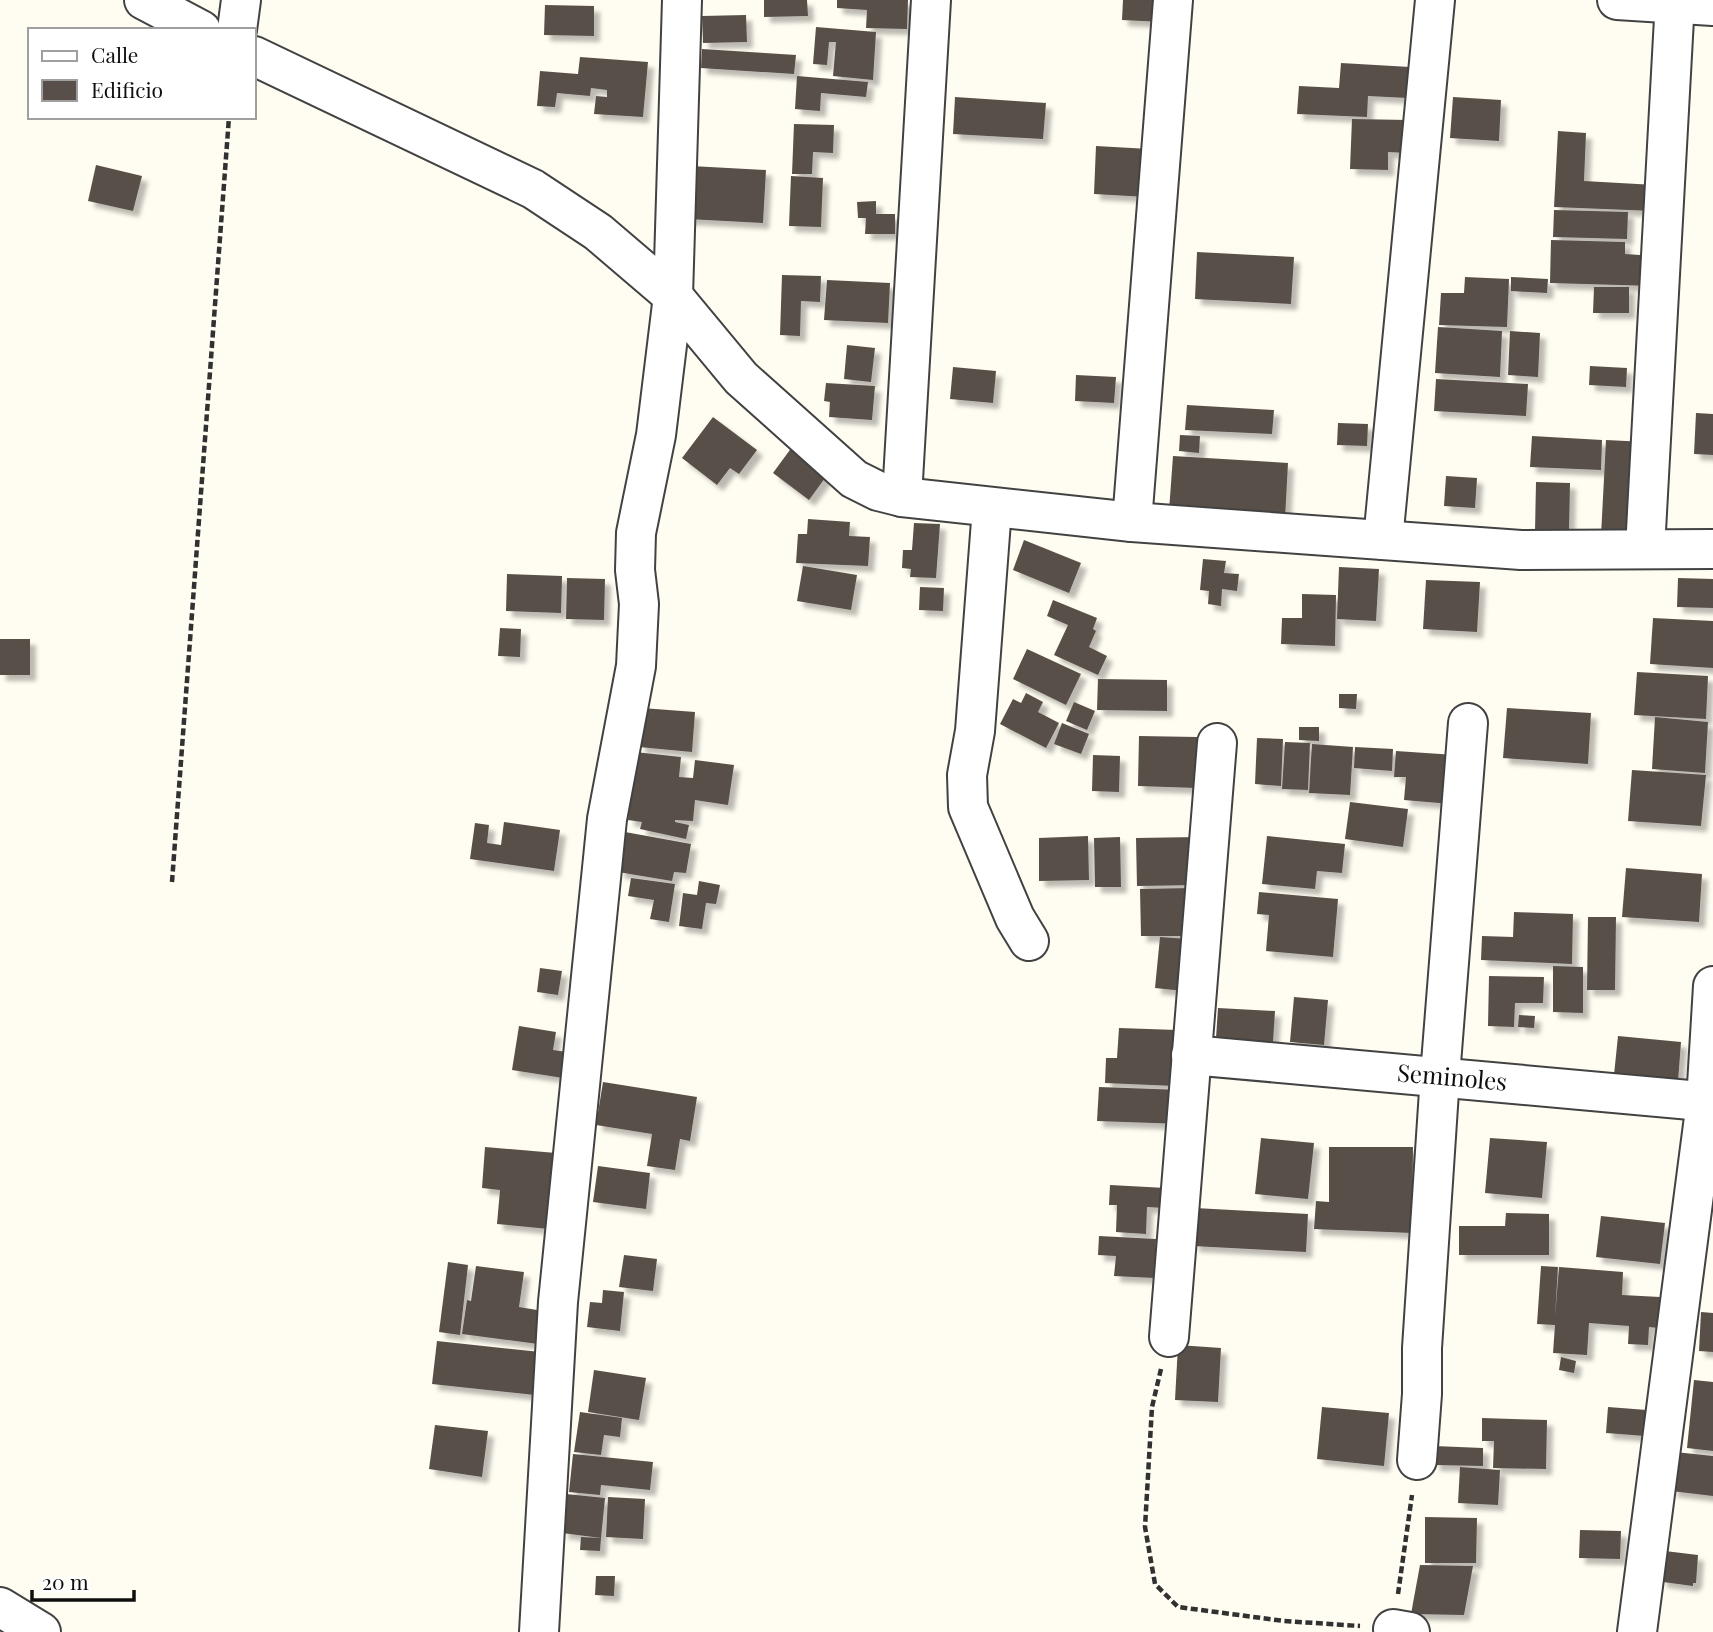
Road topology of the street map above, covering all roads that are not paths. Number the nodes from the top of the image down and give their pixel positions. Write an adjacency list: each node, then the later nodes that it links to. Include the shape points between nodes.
1 (144, 0): 10 (street)
2 (242, 0): 11 (street)
3 (682, 0): 13 (street)
4 (931, 0): 14 (street)
5 (1173, 0): 16 (street)
6 (1435, 0): 17 (street)
7 (1617, 0): 8 (street)
8 (1675, 2): 9 (street); 18 (street)
9 (1713, 6)
10 (197, 28)
11 (237, 28)
12 (256, 57): 13 (street, via 533,189 598,232)
13 (673, 296): 14 (street, via 741,378 854,480); 31 (street, via 656,435 636,533 636,666 607,819 558,1302)
14 (902, 497): 15 (street)
15 (992, 508): 16 (street); 22 (street, via 975,732 967,775 968,807)
16 (1132, 522): 17 (street)
17 (1383, 540): 18 (street, via 1521,550)
18 (1645, 549): 19 (street)
19 (1713, 550)
20 (1468, 723): 25 (street)
21 (1217, 743): 24 (street)
22 (1029, 941)
23 (1713, 986): 26 (street)
24 (1191, 1055): 25 (street, Seminoles); 27 (street)
25 (1440, 1076): 26 (street, Seminoles); 28 (street)
26 (1709, 1102): 32 (street)
27 (1169, 1337)
28 (1417, 1460)
29 (0, 1607): 30 (street)
30 (41, 1632)
31 (539, 1632)
32 (1637, 1632)

